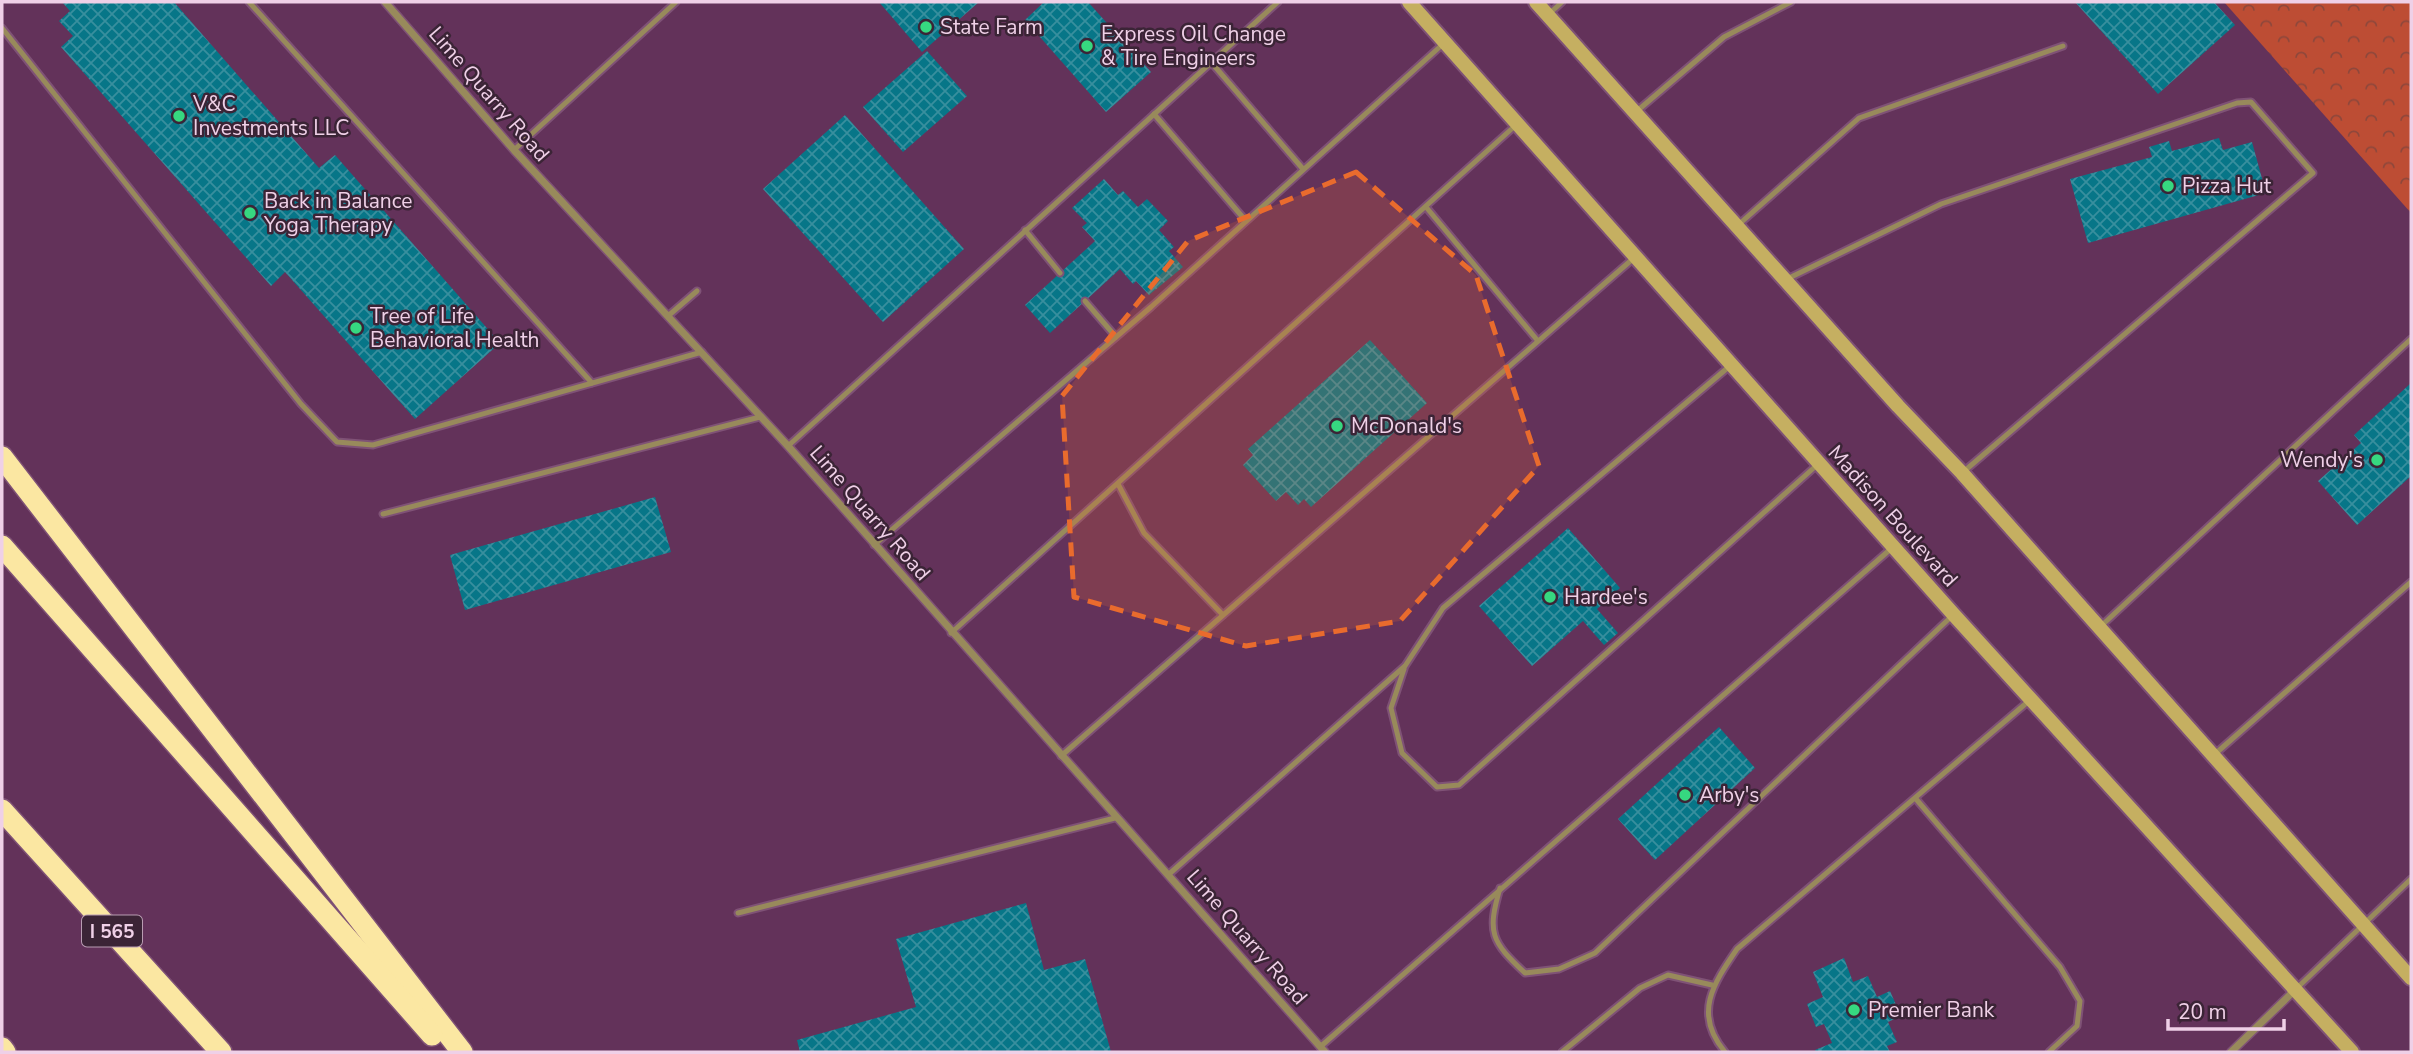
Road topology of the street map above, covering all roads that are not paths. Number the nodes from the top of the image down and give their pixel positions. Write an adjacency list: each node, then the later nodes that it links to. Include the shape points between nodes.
1 (249, 2): 34 (lane)
2 (385, 2): 17 (street, Lime Quarry Road)
3 (676, 2): 17 (lane)
4 (1278, 2): 13 (lane)
5 (1409, 2): 11 (main road, Madison Boulevard)
6 (1536, 2): 9 (main road)
7 (1562, 2): 9 (lane)
8 (1791, 2): 14 (lane, via 1724,37)
9 (1548, 15): 14 (main road)
10 (2, 27): 34 (lane, via 301,404 337,442 373,445)
11 (1445, 42): 16 (main road, Madison Boulevard); 18 (lane)
12 (2063, 46): 21 (lane, via 1859,118)
13 (1211, 62): 15 (lane); 18 (lane)
14 (1635, 113): 21 (main road)
15 (1154, 114): 20 (lane); 22 (lane)
16 (1518, 123): 19 (lane); 23 (main road, Madison Boulevard)
17 (514, 150): 28 (street, Lime Quarry Road)
18 (1303, 169): 20 (lane)
19 (1426, 207): 31 (lane); 40 (lane)
20 (1245, 221): 29 (lane)
21 (1737, 226): 25 (main road)
22 (1025, 230): 24 (lane); 36 (lane)
23 (1637, 255): 31 (lane); 33 (main road, Madison Boulevard)
24 (1060, 272)
25 (1786, 280): 39 (main road); 39 (lane, via 1941,204 2251,102 2313,173)
26 (697, 291): 28 (lane)
27 (1085, 301): 29 (lane)
28 (668, 316): 32 (street, Lime Quarry Road)
29 (1115, 337): 42 (lane)
30 (2411, 339): 48 (lane)
31 (1538, 341): 46 (lane)
32 (702, 352): 34 (lane); 35 (street, Lime Quarry Road)
33 (1731, 366): 38 (main road, Madison Boulevard); 50 (lane, via 1443,608)
34 (592, 383)
35 (760, 417): 36 (street, Lime Quarry Road); 41 (lane)
36 (788, 446): 42 (street, Lime Quarry Road)
37 (2, 457): 68 (highway)
38 (1818, 464): 44 (main road, Madison Boulevard); 50 (lane, via 1459,785 1437,787 1402,753 1391,708)
39 (1962, 472): 48 (main road)
40 (1118, 484): 46 (lane, via 1144,533); 49 (lane)
41 (383, 514)
42 (874, 545): 49 (street, Lime Quarry Road)
43 (2, 546): 67 (highway)
44 (1893, 547): 47 (main road, Madison Boulevard); 59 (lane)
45 (2411, 582): 53 (lane)
46 (1223, 615): 52 (lane)
47 (1954, 615): 51 (main road, Madison Boulevard); 59 (lane, via 1595,953 1559,969 1525,973 1499,948 1491,919)
48 (2099, 629): 53 (main road)
49 (951, 633): 52 (street, Lime Quarry Road)
50 (1405, 666): 57 (lane)
51 (2030, 700): 54 (lane); 64 (main road, Madison Boulevard)
52 (1061, 756): 56 (street, Lime Quarry Road)
53 (2213, 756): 61 (main road)
54 (1916, 799): 63 (lane, via 1737,949); 71 (lane, via 2060,967 2080,1001 2077,1026)
55 (2, 810): 66 (highway, I 565)
56 (1115, 818): 57 (street, Lime Quarry Road); 60 (lane)
57 (1168, 875): 65 (street, Lime Quarry Road)
58 (2411, 879): 61 (lane)
59 (1500, 888): 65 (lane)
60 (738, 913)
61 (2362, 924): 62 (main road); 64 (lane)
62 (2411, 978)
63 (1712, 985): 69 (lane, via 1668,975 1640,988); 70 (lane, via 1707,1016 1716,1042)
64 (2296, 989): 72 (street); 73 (main road, Madison Boulevard)
65 (1322, 1049)
66 (221, 1052)
67 (448, 1052)
68 (462, 1052)
69 (1562, 1052)
70 (1725, 1052)
71 (2049, 1052)
72 (2231, 1052)
73 (2352, 1052)

